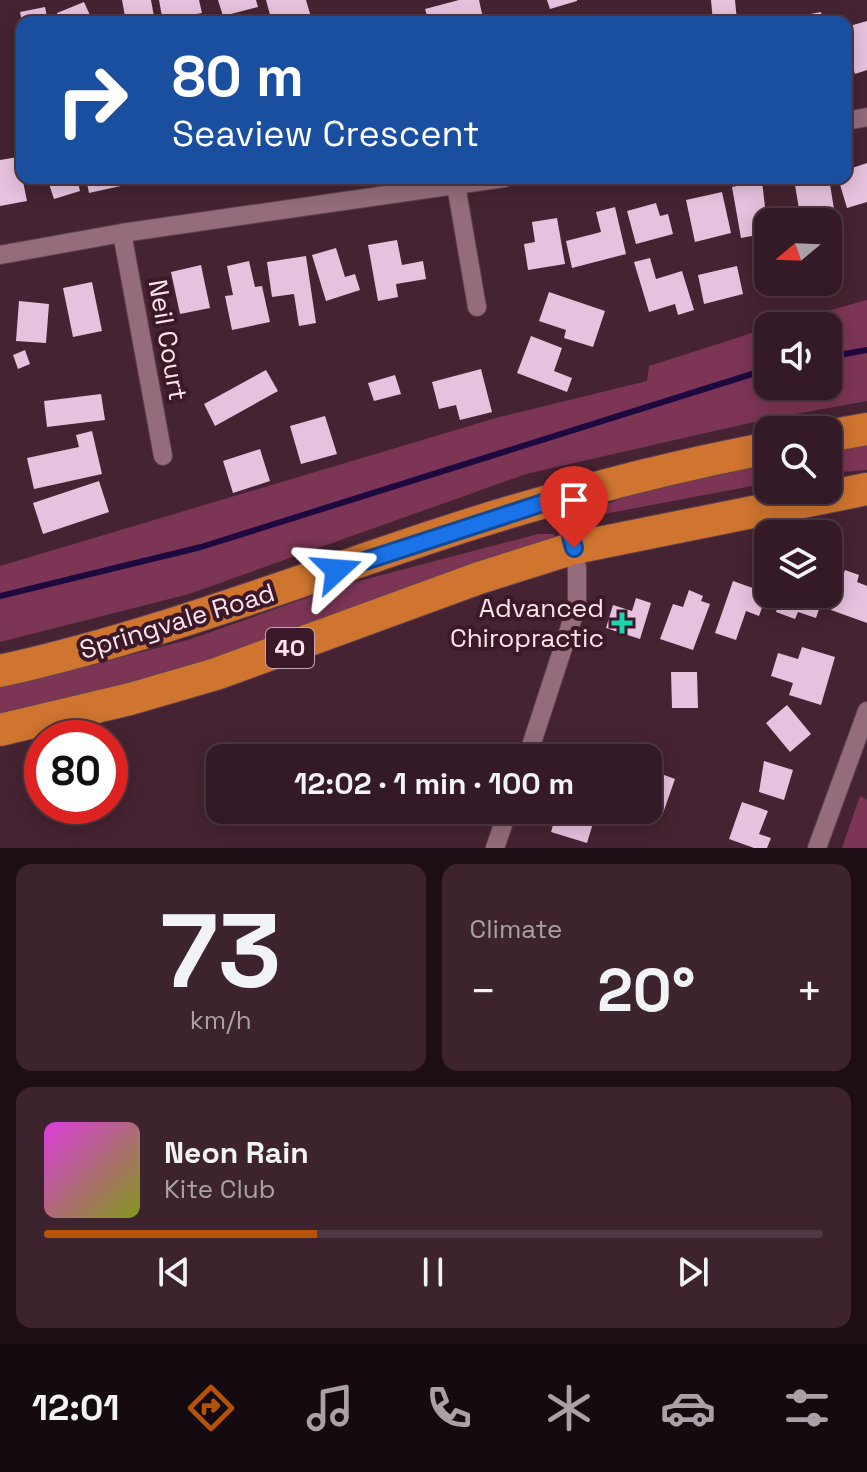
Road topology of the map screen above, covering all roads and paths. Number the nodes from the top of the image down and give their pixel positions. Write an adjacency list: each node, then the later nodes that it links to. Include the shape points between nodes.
1 (463, 184): 2 (street)
2 (456, 185): 3 (street); 5 (street)
3 (122, 233): 4 (street); 9 (street, Neil Court)
4 (0, 255)
5 (477, 307)
6 (867, 429): 7 (highway)
7 (842, 433)
8 (754, 451): 11 (highway, Springvale Road / 40)
9 (163, 456)
10 (867, 489): 12 (highway, 40)
11 (561, 497): 12 (street); 13 (highway, Springvale Road / 40, via 150,633)
12 (574, 548): 15 (highway, 40, via 216,674); 16 (street, via 574,622)
13 (0, 671)
14 (867, 711): 19 (street)
15 (0, 730)
16 (532, 744)
17 (503, 824): 18 (street)
18 (495, 848)
19 (817, 848)

